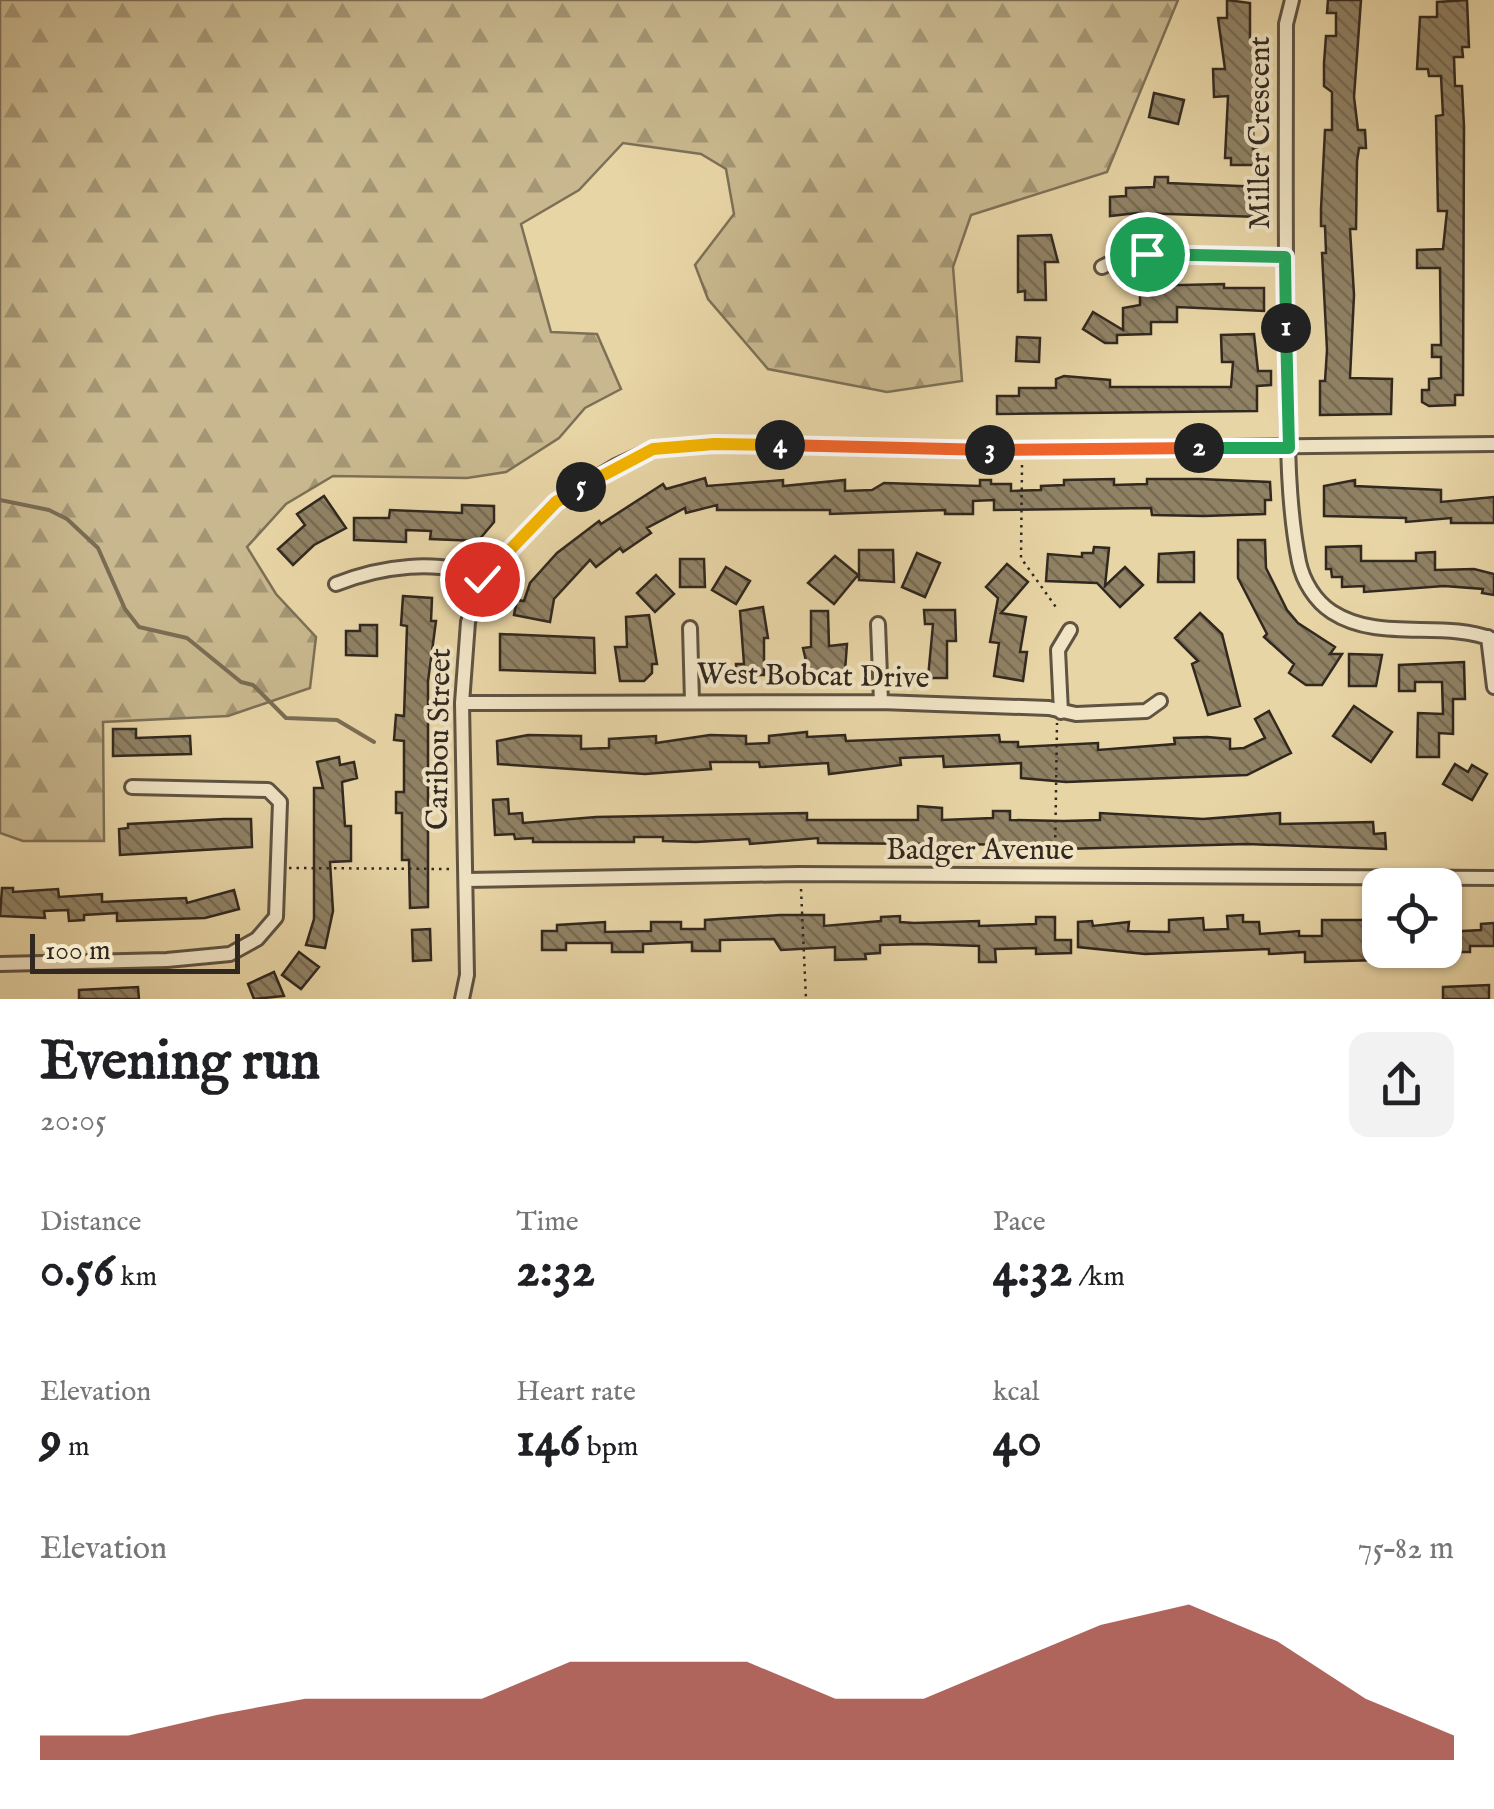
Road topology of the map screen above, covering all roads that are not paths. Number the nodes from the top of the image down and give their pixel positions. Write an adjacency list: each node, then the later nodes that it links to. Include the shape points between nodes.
1 (1292, 0): 2 (street, Miller Crescent, via 1286,24)
2 (1285, 257): 3 (street, via 1131,254); 5 (street, Miller Crescent)
3 (1102, 267)
4 (1494, 444): 5 (street)
5 (1289, 448): 6 (street, Caribou Street, via 653,449 556,502); 11 (street, Miller Crescent, via 1300,564 1330,611 1386,628 1464,630)
6 (482, 579): 7 (street, via 465,570 415,568 366,572); 16 (street, Caribou Street, via 468,622)
7 (336, 584)
8 (878, 624): 15 (street)
9 (690, 628): 13 (street)
10 (1070, 630): 17 (street, via 1058,650)
11 (1491, 639): 12 (street)
12 (1494, 687)
13 (692, 700): 15 (street, West Bobcat Drive); 16 (street, West Bobcat Drive)
14 (1160, 701): 17 (street, West Bobcat Drive, via 1146,711)
15 (882, 702): 17 (street, West Bobcat Drive)
16 (462, 704): 20 (street, Caribou Street)
17 (1059, 717)
18 (132, 788): 21 (street, via 268,790 280,802 276,916 258,940 230,954 167,960)
19 (1494, 878): 20 (street, Badger Avenue, via 798,874)
20 (466, 880): 22 (street, Caribou Street)
21 (0, 964)
22 (462, 999)

